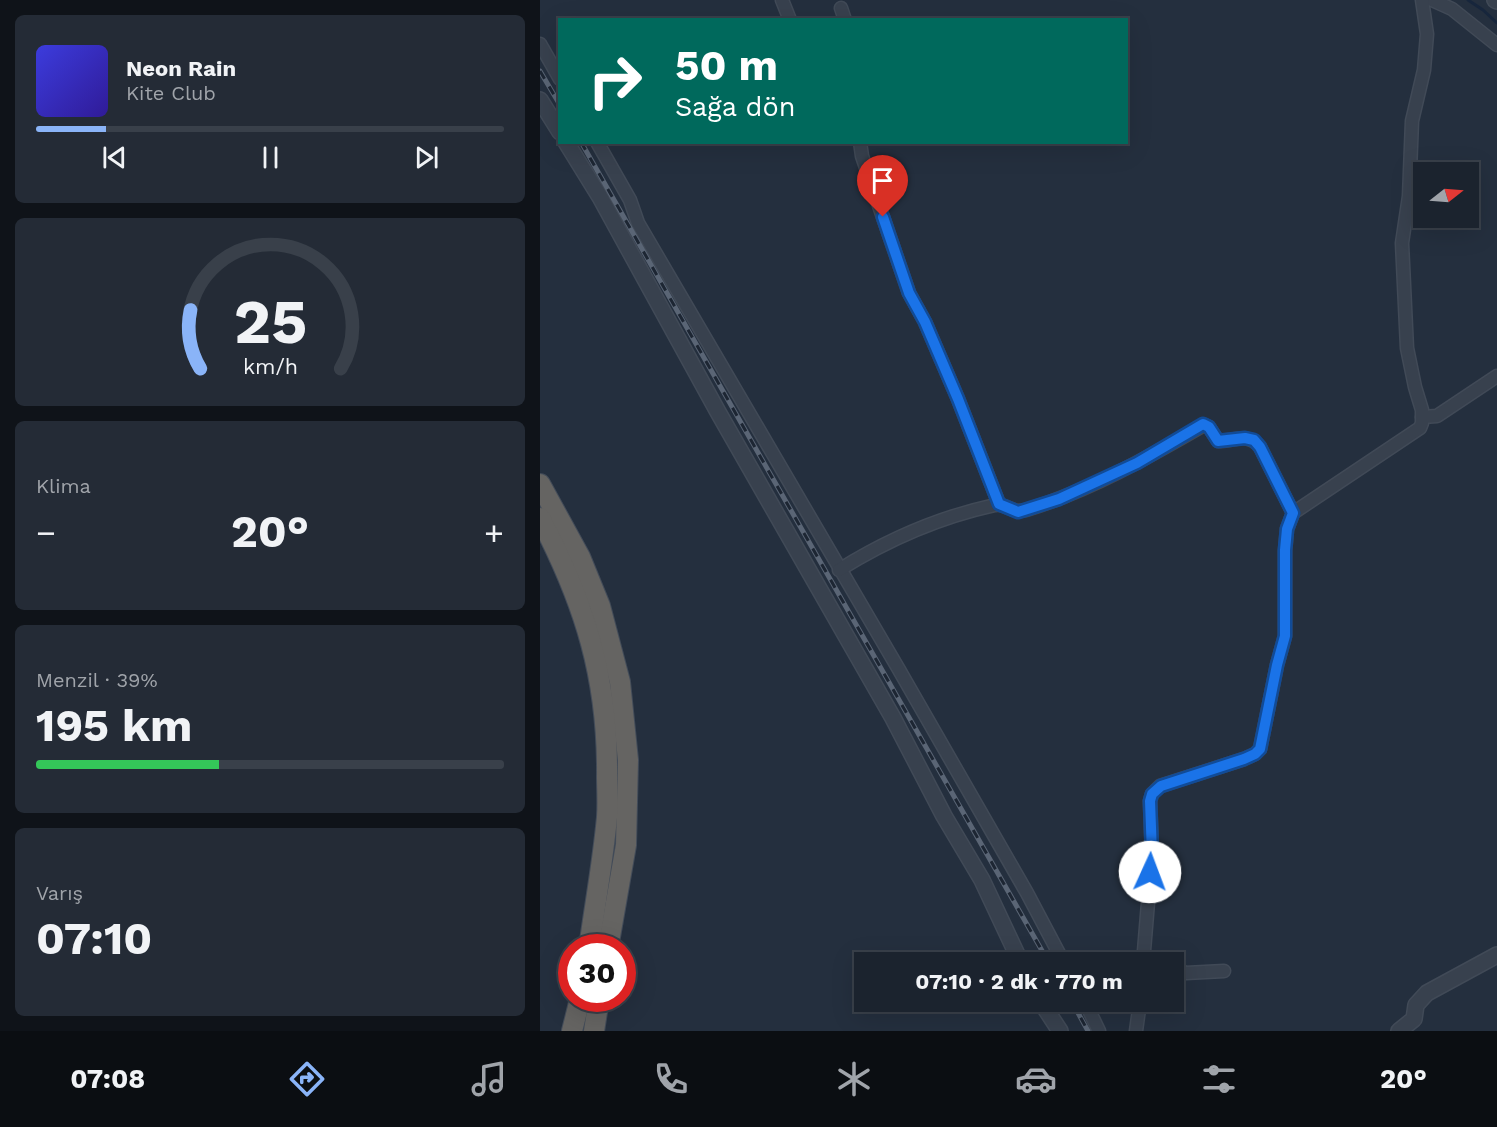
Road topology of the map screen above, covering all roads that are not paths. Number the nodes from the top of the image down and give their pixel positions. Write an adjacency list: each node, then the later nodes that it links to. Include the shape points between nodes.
1 (782, 0): 4 (street)
2 (1422, 0): 14 (street, via 1426,34 1424,70 1412,121 1409,196 1402,243 1407,348)
3 (1432, 0): 6 (street, via 1452,9)
4 (789, 18)
5 (540, 44): 7 (street)
6 (1497, 45)
7 (558, 76)
8 (540, 100): 9 (street)
9 (558, 129)
10 (567, 144): 22 (street, via 893,718 982,880)
11 (598, 144): 19 (street, via 630,200 638,223)
12 (860, 144): 16 (street, via 909,293 958,399)
13 (1497, 376): 14 (street, via 1437,416)
14 (1422, 417): 17 (street, via 1420,428)
15 (540, 484): 21 (highway, via 580,557 600,606 620,682 628,760 626,845)
16 (999, 504): 17 (street, via 1018,512 1059,499 1137,463 1203,424 1218,441 1254,440); 19 (street, via 914,530)
17 (1293, 513): 24 (street, via 1285,550 1285,636 1260,749 1244,759 1161,786 1152,794 1152,854)
18 (540, 518): 20 (highway, via 573,585 587,626 608,736 608,815)
19 (839, 570): 23 (street)
20 (591, 934)
21 (610, 934)
22 (1016, 952)
23 (1058, 952)
24 (1144, 952)
25 (1497, 955): 38 (street, via 1427,993 1416,1005 1414,1019)
26 (1224, 971): 27 (street)
27 (1184, 972)
28 (577, 1012): 33 (highway)
29 (597, 1012): 34 (highway)
30 (1047, 1012): 35 (street)
31 (1090, 1012): 36 (street)
32 (1139, 1012): 37 (street)
33 (572, 1031)
34 (594, 1031)
35 (1059, 1031)
36 (1099, 1031)
37 (1136, 1031)
38 (1399, 1031)

